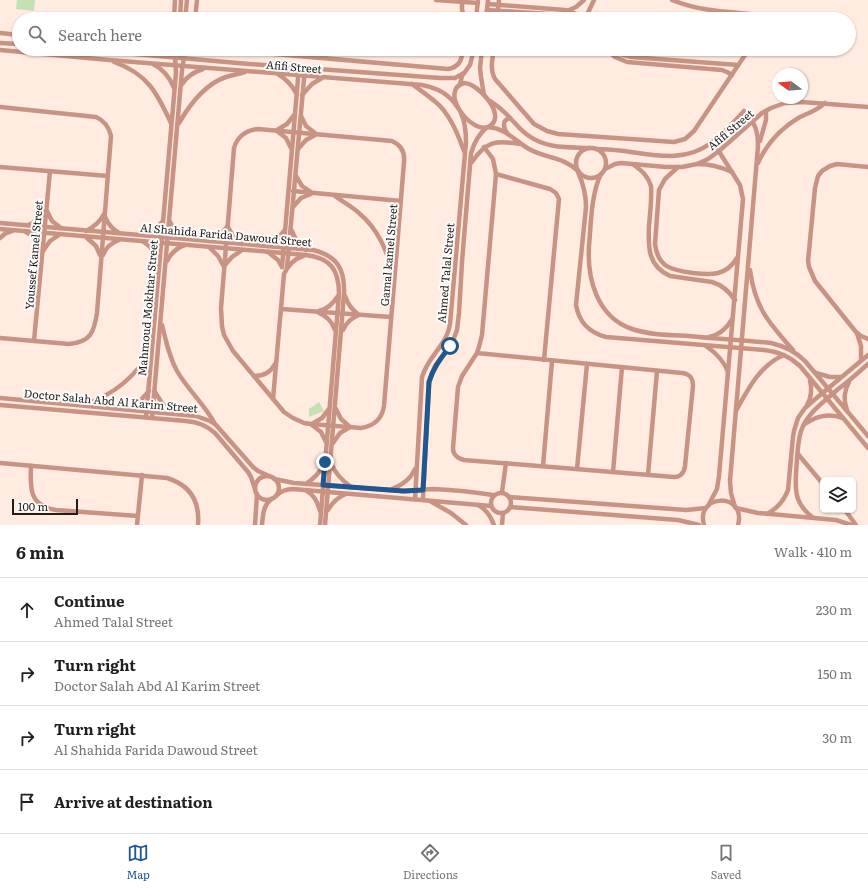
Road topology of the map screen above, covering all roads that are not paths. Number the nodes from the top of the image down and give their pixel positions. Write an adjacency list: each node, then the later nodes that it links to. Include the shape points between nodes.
1 (175, 0): 17 (street)
2 (181, 0): 18 (street)
3 (187, 0): 19 (street)
4 (197, 0): 20 (street)
5 (436, 0): 9 (street)
6 (584, 0): 13 (street, via 585,5); 16 (street)
7 (594, 0): 13 (street)
8 (672, 0): 26 (street, via 695,8)
9 (462, 1): 10 (street); 21 (street)
10 (478, 2): 22 (street)
11 (488, 2): 12 (street); 14 (street)
12 (499, 2): 15 (street); 16 (street)
13 (590, 6): 25 (street)
14 (487, 10): 15 (street)
15 (498, 11): 23 (street)
16 (567, 11): 24 (street)
17 (174, 12)
18 (180, 12)
19 (186, 12)
20 (196, 12)
21 (463, 12)
22 (477, 12)
23 (514, 12)
24 (570, 12)
25 (588, 12)
26 (731, 12)
27 (0, 33): 28 (street)
28 (12, 34)
29 (0, 43): 30 (street)
30 (12, 44)
31 (0, 50): 32 (street, Afifi Street)
32 (12, 50)
33 (77, 56): 46 (street, Afifi Street)
34 (163, 56): 43 (street, Afifi Street)
35 (298, 56): 36 (street, via 448,69 460,62)
36 (462, 56)
37 (472, 56): 59 (street)
38 (481, 56): 70 (street, via 481,77)
39 (493, 56): 61 (street, via 492,68 495,79 534,124 558,134 674,142 682,140 694,131)
40 (614, 56): 48 (street)
41 (627, 56): 44 (street)
42 (744, 56): 51 (street)
43 (175, 57): 45 (street, Afifi Street); 50 (street, Mahmoud Mokhtar Street)
44 (631, 57): 48 (street); 49 (street)
45 (184, 58): 52 (street, Mahmoud Mokhtar Street); 53 (street, Afifi Street)
46 (109, 60): 47 (street, Afifi Street); 80 (street, via 130,69 147,82 160,99)
47 (149, 63): 50 (street, Afifi Street); 68 (street, via 162,70)
48 (630, 63): 57 (street)
49 (728, 64): 51 (street); 57 (street)
50 (176, 65): 52 (street, Afifi Street); 68 (street, Mahmoud Mokhtar Street)
51 (738, 65): 61 (street)
52 (183, 66): 54 (street, Afifi Street); 67 (street, Mahmoud Mokhtar Street)
53 (299, 67): 55 (street, Afifi Street); 60 (street)
54 (207, 68): 56 (street, Afifi Street); 67 (street, via 189,76)
55 (305, 68): 62 (street); 64 (street, Afifi Street)
56 (248, 71): 58 (street, Afifi Street); 81 (street, via 226,77 206,88 191,104)
57 (727, 72): 61 (street)
58 (277, 73): 60 (street, Afifi Street); 69 (street)
59 (464, 73): 64 (street, Afifi Street); 66 (street)
60 (299, 75): 62 (street, Afifi Street); 69 (street)
61 (732, 75)
62 (304, 76): 63 (street, Afifi Street); 69 (street)
63 (324, 77): 65 (street, Afifi Street); 69 (street)
64 (451, 78): 66 (street)
65 (412, 84): 74 (street, Afifi Street, via 439,89 453,100); 97 (street, via 446,114)
66 (460, 84): 70 (street, via 471,84); 74 (street, via 454,93)
67 (181, 86): 81 (street, Mahmoud Mokhtar Street)
68 (174, 89): 80 (street, Mahmoud Mokhtar Street)
69 (300, 94): 77 (street)
70 (486, 97): 78 (street); 82 (street, via 495,118)
71 (826, 103): 73 (street, Afifi Street); 75 (street, Afifi Street, via 791,102); 102 (street, via 779,132)
72 (0, 107): 111 (street, via 101,119 108,126 111,136)
73 (868, 107)
74 (458, 108): 76 (street)
75 (766, 110): 79 (street, Afifi Street); 90 (street, via 766,120)
76 (462, 113): 82 (street, via 476,125); 97 (street, Ahmed Talal Street)
77 (298, 114): 83 (street); 84 (street); 86 (street, via 306,126)
78 (510, 118): 85 (street, via 504,123); 92 (street, via 528,136 542,143)
79 (752, 121): 87 (street, Afifi Street, via 744,111); 90 (street, via 758,132); 96 (street, Afifi Street)
80 (171, 124): 120 (street, Mahmoud Mokhtar Street)
81 (178, 126): 121 (street, Mahmoud Mokhtar Street)
82 (486, 128): 85 (street); 88 (street, Ahmed Talal Street)
83 (275, 130): 84 (street, Gamal kamel Street); 94 (street, via 286,138); 124 (street, Gamal kamel Street, via 248,131 235,144)
84 (297, 132): 86 (street, Gamal kamel Street); 94 (street); 95 (street)
85 (507, 133): 89 (street)
86 (317, 134): 95 (street, via 306,140); 116 (street, Gamal kamel Street, via 385,140 398,144 404,155)
87 (713, 142): 93 (street, Afifi Street, via 688,154 665,157); 96 (street)
88 (474, 144): 97 (street, via 472,139 468,140); 98 (street, Ahmed Talal Street)
89 (522, 144): 91 (street, via 501,142); 107 (street, via 536,152 563,160)
90 (758, 146): 102 (street)
91 (484, 147): 98 (street); 109 (street, via 493,159)
92 (590, 148): 93 (street); 107 (street, via 578,155)
93 (596, 149): 105 (street, via 605,159)
94 (292, 150): 113 (street)
95 (298, 150): 112 (street)
96 (719, 151): 100 (street, Afifi Street); 108 (street)
97 (465, 152): 161 (street, Ahmed Talal Street)
98 (471, 163): 162 (street, Ahmed Talal Street)
99 (633, 164): 104 (street, Afifi Street); 105 (street, Afifi Street, via 615,164); 167 (street, via 645,174 651,186 648,245 657,266 670,276 718,284 728,290)
100 (697, 164): 104 (street, Afifi Street); 108 (street, via 711,165)
101 (0, 166): 106 (street)
102 (756, 166): 158 (street)
103 (868, 167): 176 (street, via 837,164 822,171 818,176 808,260 815,281)
104 (678, 168): 156 (street, via 665,179 659,190 655,244 660,258 675,270 713,274 730,267)
105 (605, 169): 110 (street)
106 (50, 171): 111 (street); 118 (street, Youssef Kamel Street)
107 (578, 171): 110 (street, via 584,177 591,178); 185 (street, via 586,199 576,305 583,323 593,332 606,337)
108 (732, 172): 156 (street, via 740,185 743,199)
109 (496, 174): 189 (street, via 482,335); 193 (street, via 550,189 559,199)
110 (601, 174): 180 (street, via 594,192 589,254 590,275 602,304 615,319 632,329 652,334)
111 (108, 176): 119 (street)
112 (296, 176): 113 (street); 114 (street, via 302,186)
113 (292, 191): 114 (street); 117 (street); 126 (street)
114 (312, 193): 115 (street); 117 (street, via 301,198)
115 (333, 195): 116 (street); 165 (street, via 359,213 375,229 386,249)
116 (401, 201): 165 (street, Gamal kamel Street)
117 (293, 208): 126 (street)
118 (46, 210): 123 (street, via 35,222); 125 (street, Youssef Kamel Street); 127 (street, via 56,226)
119 (105, 213): 130 (street, via 95,226); 132 (street); 134 (street, via 108,223)
120 (163, 220): 136 (street, via 153,232); 138 (street, Mahmoud Mokhtar Street)
121 (170, 220): 141 (street, Mahmoud Mokhtar Street); 142 (street, via 174,229)
122 (0, 223): 123 (street, Al Shahida Farida Dawoud Street)
123 (25, 226): 125 (street, Al Shahida Farida Dawoud Street)
124 (228, 226): 146 (street, Gamal kamel Street); 148 (street); 150 (street)
125 (44, 227): 127 (street, Al Shahida Farida Dawoud Street); 133 (street, Youssef Kamel Street)
126 (288, 228): 152 (street); 153 (street); 155 (street)
127 (62, 229): 130 (street, Al Shahida Farida Dawoud Street)
128 (0, 230): 129 (street, Al Shahida Farida Dawoud Street)
129 (12, 230): 131 (street, Al Shahida Farida Dawoud Street); 139 (street)
130 (86, 231): 132 (street, Al Shahida Farida Dawoud Street)
131 (24, 232): 133 (street, Al Shahida Farida Dawoud Street); 154 (street, via 38,242)
132 (103, 232): 134 (street, Al Shahida Farida Dawoud Street); 140 (street)
133 (44, 233): 135 (street, Al Shahida Farida Dawoud Street); 154 (street, Youssef Kamel Street)
134 (120, 234): 136 (street, Al Shahida Farida Dawoud Street)
135 (61, 235): 137 (street, Al Shahida Farida Dawoud Street); 154 (street, via 50,241)
136 (144, 236): 138 (street, Al Shahida Farida Dawoud Street)
137 (85, 237): 140 (street, Al Shahida Farida Dawoud Street); 157 (street, via 96,246)
138 (162, 237): 141 (street, Al Shahida Farida Dawoud Street); 145 (street, Mahmoud Mokhtar Street)
139 (0, 238)
140 (103, 238): 143 (street, Al Shahida Farida Dawoud Street); 157 (street)
141 (168, 238): 142 (street, Al Shahida Farida Dawoud Street); 147 (street, Mahmoud Mokhtar Street)
142 (186, 239): 148 (street, Al Shahida Farida Dawoud Street)
143 (120, 240): 144 (street, Al Shahida Farida Dawoud Street); 157 (street, via 110,244)
144 (143, 241): 145 (street, Al Shahida Farida Dawoud Street); 159 (street, via 152,248)
145 (161, 243): 147 (street, Al Shahida Farida Dawoud Street); 159 (street, Mahmoud Mokhtar Street)
146 (226, 243): 148 (street, Al Shahida Farida Dawoud Street); 150 (street, Al Shahida Farida Dawoud Street); 151 (street, Gamal kamel Street)
147 (168, 244): 149 (street, Al Shahida Farida Dawoud Street); 160 (street, Mahmoud Mokhtar Street)
148 (209, 244): 149 (street, Al Shahida Farida Dawoud Street); 151 (street, Al Shahida Farida Dawoud Street); 163 (street)
149 (186, 245): 160 (street, via 174,251)
150 (242, 247): 151 (street, Al Shahida Farida Dawoud Street); 152 (street, Al Shahida Farida Dawoud Street); 163 (street)
151 (226, 248): 163 (street, Gamal kamel Street)
152 (268, 249): 153 (street, Al Shahida Farida Dawoud Street); 164 (street)
153 (286, 251): 155 (street, Al Shahida Farida Dawoud Street); 164 (street)
154 (42, 252): 183 (street, Youssef Kamel Street)
155 (306, 252): 164 (street); 166 (street, Al Shahida Farida Dawoud Street, via 324,259 333,267)
156 (738, 256): 167 (street)
157 (101, 258): 183 (street, via 95,326 90,336 75,344)
158 (748, 261): 184 (street); 190 (street, via 753,290 759,305 768,320)
159 (160, 262): 187 (street, Mahmoud Mokhtar Street)
160 (166, 262): 175 (street, Mahmoud Mokhtar Street)
161 (456, 262): 162 (street); 245 (street, Ahmed Talal Street, via 449,328 422,377)
162 (462, 262): 261 (street, Ahmed Talal Street, via 457,330 450,346 435,366 429,382)
163 (224, 267): 204 (street, Gamal kamel Street, via 221,308 224,335 233,351)
164 (285, 267): 168 (street)
165 (395, 276): 174 (street, Gamal kamel Street)
166 (342, 294): 169 (street); 170 (street, Al Shahida Farida Dawoud Street); 171 (street, Al Shahida Farida Dawoud Street); 172 (street)
167 (735, 300): 173 (street)
168 (281, 309): 169 (street); 196 (street)
169 (318, 312): 170 (street); 177 (street, via 332,322)
170 (337, 313): 171 (street); 177 (street, Al Shahida Farida Dawoud Street)
171 (343, 314): 172 (street); 178 (street, Al Shahida Farida Dawoud Street)
172 (359, 315): 174 (street); 178 (street, via 346,324)
173 (733, 317): 180 (street, via 725,329); 182 (street)
174 (391, 318): 235 (street, Gamal kamel Street, via 383,412 372,425)
175 (161, 320): 210 (street, Mahmoud Mokhtar Street); 233 (street, via 173,364)
176 (856, 332): 181 (street); 194 (street, via 861,346)
177 (336, 333): 218 (street, Al Shahida Farida Dawoud Street)
178 (342, 334): 219 (street, Al Shahida Farida Dawoud Street)
179 (1, 338): 183 (street)
180 (706, 338): 182 (street)
181 (868, 339)
182 (731, 340): 184 (street); 186 (street)
183 (34, 341)
184 (742, 341): 188 (street); 190 (street, via 771,343)
185 (705, 345): 186 (street); 203 (street, via 722,360)
186 (730, 347): 188 (street); 203 (street)
187 (152, 348): 209 (street, Mahmoud Mokhtar Street); 217 (street, via 138,370 124,384 108,395)
188 (741, 348): 191 (street); 225 (street)
189 (477, 353): 193 (street); 244 (street, via 458,387 453,451 460,459)
190 (797, 354): 202 (street)
191 (784, 355): 205 (street); 225 (street, via 770,363 757,376)
192 (868, 355): 194 (street)
193 (544, 360): 195 (street)
194 (861, 360): 206 (street)
195 (552, 361): 197 (street); 247 (street)
196 (276, 362): 204 (street, via 270,371); 214 (street)
197 (587, 364): 199 (street); 248 (street)
198 (868, 364): 200 (street)
199 (622, 367): 201 (street); 249 (street)
200 (865, 369): 207 (street)
201 (657, 371): 251 (street); 251 (street, via 689,375 693,386 685,470 677,477)
202 (813, 371): 206 (street, via 830,377); 208 (street)
203 (728, 374): 276 (street, via 718,482)
204 (254, 376): 214 (street, Gamal kamel Street)
205 (808, 376): 211 (street); 220 (street, via 812,389)
206 (841, 377): 208 (street)
207 (850, 380): 212 (street); 226 (street, via 844,400)
208 (828, 389): 211 (street); 212 (street)
209 (149, 391): 221 (street); 222 (street, Mahmoud Mokhtar Street)
210 (155, 392): 223 (street, Mahmoud Mokhtar Street); 224 (street)
211 (822, 393): 215 (street); 220 (street)
212 (833, 394): 215 (street); 226 (street)
213 (0, 398): 217 (street, Doctor Salah Abd Al Karim Street)
214 (273, 399): 230 (street, Gamal kamel Street, via 293,418)
215 (827, 399): 229 (street); 232 (street)
216 (0, 405): 227 (street, Doctor Salah Abd Al Karim Street)
217 (84, 405): 221 (street, Doctor Salah Abd Al Karim Street)
218 (330, 408): 230 (street, via 322,418); 231 (street, Al Shahida Farida Dawoud Street)
219 (336, 408): 234 (street, Al Shahida Farida Dawoud Street); 235 (street, via 341,419)
220 (806, 408): 284 (street, via 798,418 794,430 786,496 778,507)
221 (128, 409): 222 (street, Doctor Salah Abd Al Karim Street)
222 (147, 411): 223 (street, Doctor Salah Abd Al Karim Street); 227 (street, Mahmoud Mokhtar Street)
223 (153, 411): 224 (street, Doctor Salah Abd Al Karim Street); 228 (street, Mahmoud Mokhtar Street)
224 (172, 413): 233 (street, Doctor Salah Abd Al Karim Street, via 196,416)
225 (735, 413): 277 (street, via 730,481)
226 (848, 413): 236 (street)
227 (146, 417): 228 (street, Doctor Salah Abd Al Karim Street)
228 (152, 418): 262 (street, Doctor Salah Abd Al Karim Street, via 194,421 206,426 244,467)
229 (843, 418): 232 (street, via 822,416); 239 (street)
230 (311, 424): 231 (street, Gamal kamel Street); 237 (street)
231 (328, 425): 234 (street, Gamal kamel Street); 237 (street, Al Shahida Farida Dawoud Street)
232 (803, 425): 240 (street)
233 (216, 426): 252 (street, Doctor Salah Abd Al Karim Street, via 253,467)
234 (334, 426): 235 (street, Gamal kamel Street); 238 (street, Al Shahida Farida Dawoud Street)
235 (350, 427): 238 (street, via 340,433)
236 (868, 436)
237 (327, 443): 241 (street, Al Shahida Farida Dawoud Street)
238 (332, 443): 243 (street, Al Shahida Farida Dawoud Street)
239 (868, 448)
240 (798, 454): 254 (street); 286 (street, via 797,497)
241 (325, 462): 255 (street, via 319,473); 256 (street, Al Shahida Farida Dawoud Street)
242 (0, 463): 246 (street)
243 (331, 463): 257 (street, Al Shahida Farida Dawoud Street); 258 (street, via 336,474)
244 (506, 463): 247 (street); 266 (street)
245 (417, 465): 260 (street, via 404,484); 264 (street, Ahmed Talal Street)
246 (31, 466): 250 (street); 285 (street, via 31,492 38,502 50,509)
247 (543, 466): 248 (street)
248 (577, 469): 249 (street)
249 (613, 472): 251 (street)
250 (142, 475): 285 (street); 289 (street, via 167,478 182,484 196,503)
251 (648, 475)
252 (268, 476): 253 (street); 262 (street, via 259,479)
253 (274, 479): 255 (street); 269 (street, via 279,489)
254 (820, 480)
255 (306, 484): 256 (street)
256 (323, 485): 257 (street); 263 (street, Al Shahida Farida Dawoud Street)
257 (329, 486): 258 (street); 265 (street, Al Shahida Farida Dawoud Street)
258 (351, 487): 260 (street)
259 (305, 490): 263 (street); 269 (street, via 285,490); 280 (street, via 314,497)
260 (389, 490): 264 (street)
261 (423, 490): 264 (street); 268 (street); 272 (street, Ahmed Talal Street)
262 (256, 491): 269 (street, via 262,499); 290 (street, Doctor Salah Abd Al Karim Street)
263 (323, 491): 265 (street); 280 (street, Al Shahida Farida Dawoud Street)
264 (415, 491): 271 (street, Ahmed Talal Street)
265 (328, 492): 267 (street); 281 (street, Al Shahida Farida Dawoud Street)
266 (502, 492): 268 (street); 270 (street)
267 (349, 493): 271 (street); 281 (street, via 338,498)
268 (493, 495): 274 (street)
269 (274, 497): 291 (street, via 265,508)
270 (509, 497): 275 (street); 278 (street)
271 (415, 499): 272 (street)
272 (426, 500): 273 (street); 294 (street, via 451,513)
273 (474, 504): 274 (street); 295 (street, via 486,511)
274 (491, 506): 279 (street)
275 (510, 507): 282 (street); 287 (street)
276 (707, 507): 277 (street, via 721,500); 278 (street); 298 (street, via 704,511)
277 (735, 507): 284 (street, via 752,513); 299 (street, via 738,511)
278 (679, 510): 287 (street, via 682,515)
279 (496, 512): 282 (street); 295 (street)
280 (321, 513): 292 (street, Al Shahida Farida Dawoud Street)
281 (326, 513): 293 (street, Al Shahida Farida Dawoud Street)
282 (503, 513): 296 (street)
283 (847, 513): 301 (street)
284 (767, 514): 286 (street)
285 (138, 516): 288 (street)
286 (812, 517): 300 (street)
287 (678, 520): 297 (street)
288 (137, 525)
289 (198, 525)
290 (255, 525)
291 (262, 525)
292 (320, 525)
293 (325, 525)
294 (466, 525)
295 (494, 525)
296 (502, 525)
297 (699, 525)
298 (704, 525)
299 (738, 525)
300 (851, 525)
301 (856, 525)

